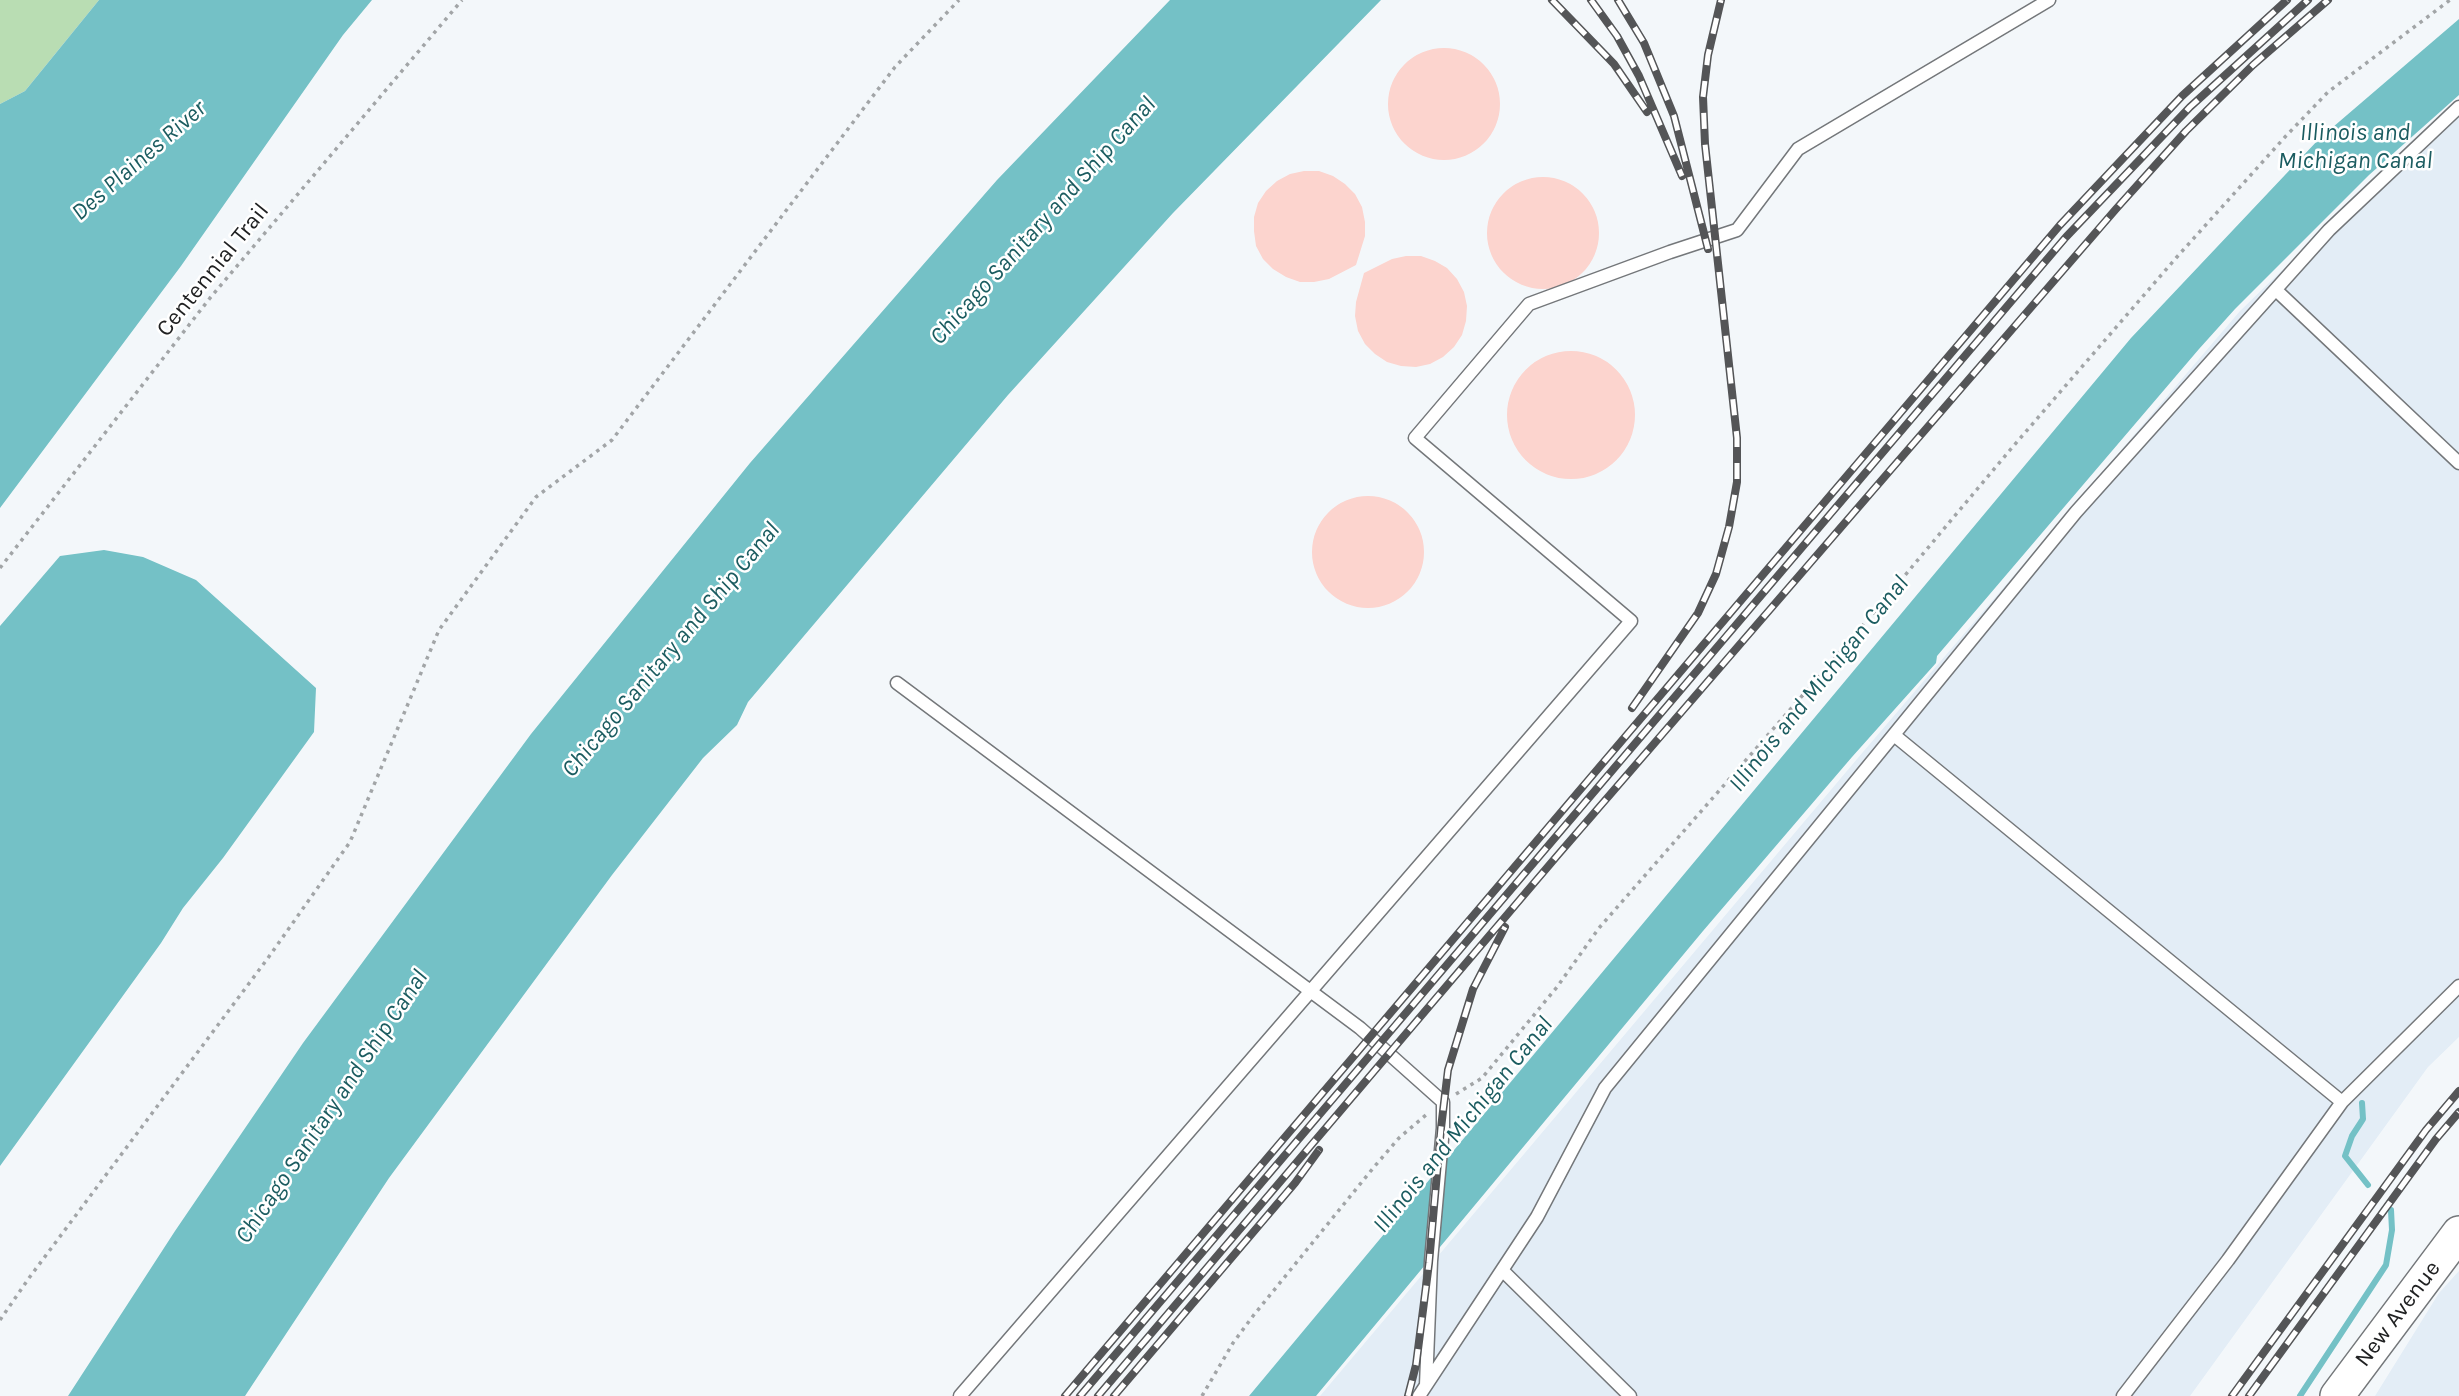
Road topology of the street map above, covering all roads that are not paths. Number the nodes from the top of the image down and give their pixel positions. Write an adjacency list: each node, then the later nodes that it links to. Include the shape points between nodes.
1 (2049, 0): 8 (lane, via 1798,149 1737,230 1529,304 1415,438 1631,621)
2 (2459, 107): 3 (lane, via 2329,230)
3 (2276, 290): 4 (lane); 6 (lane, via 2076,512)
4 (2459, 463)
5 (897, 683): 8 (lane)
6 (1894, 735): 9 (lane); 11 (lane, via 1605,1088 1537,1216)
7 (2459, 986): 9 (lane)
8 (1310, 992): 12 (lane, via 1360,1028 1443,1102); 13 (lane)
9 (2342, 1102): 15 (lane)
10 (2459, 1233): 16 (main road, New Avenue)
11 (1502, 1270): 12 (lane); 14 (lane)
12 (1423, 1391)
13 (960, 1396)
14 (1630, 1396)
15 (2123, 1396)
16 (2337, 1396)

